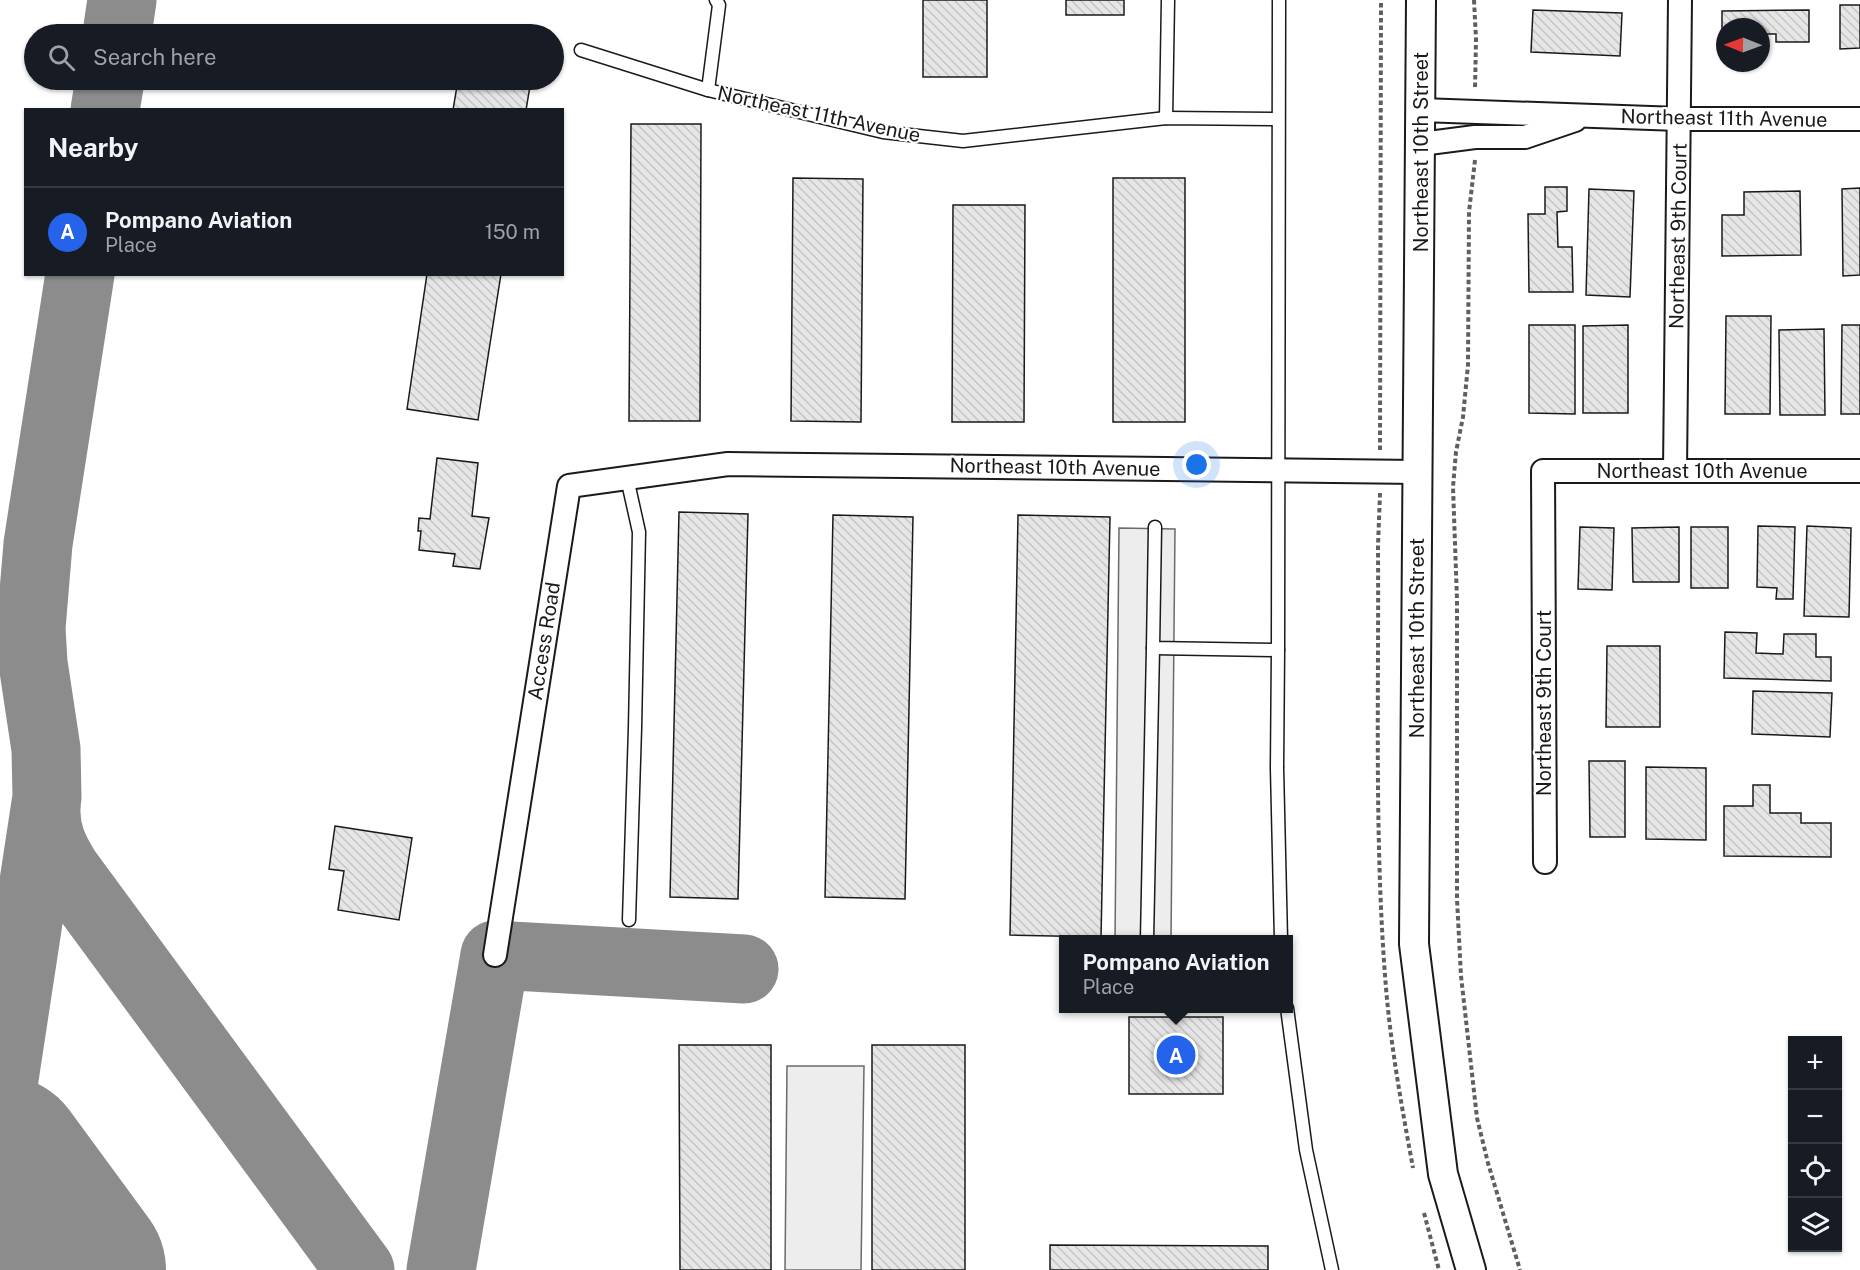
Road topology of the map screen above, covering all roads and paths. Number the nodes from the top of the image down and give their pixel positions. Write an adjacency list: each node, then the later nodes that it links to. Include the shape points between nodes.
1 (716, 0): 9 (lane, via 719,5)
2 (1168, 0): 13 (lane)
3 (1279, 0): 14 (lane)
4 (1381, 0): 21 (path)
5 (1421, 0): 10 (street, Northeast 10th Street)
6 (1474, 0): 11 (path)
7 (1680, 0): 15 (street, Northeast 9th Court)
8 (581, 50): 9 (lane, Northeast 11th Avenue)
9 (708, 90): 13 (lane, Northeast 11th Avenue, via 883,132 963,141)
10 (1421, 110): 11 (street, Northeast 11th Avenue); 18 (street, Northeast 10th Street)
11 (1474, 111): 12 (street, Northeast 11th Avenue)
12 (1588, 115): 15 (street, Northeast 11th Avenue); 17 (street, Northeast 11th Avenue, via 1526,137)
13 (1166, 118): 14 (lane, Northeast 11th Avenue)
14 (1278, 119): 20 (lane)
15 (1679, 119): 16 (street, Northeast 11th Avenue); 23 (street, Northeast 9th Court)
16 (1860, 119)
17 (1475, 137): 18 (street, Northeast 11th Avenue); 41 (path, via 1468,212 1468,365 1453,487 1457,600 1456,899 1477,1118)
18 (1421, 144): 25 (street, Northeast 10th Street)
19 (728, 464): 20 (street, Northeast 10th Avenue); 26 (street, Access Road)
20 (1278, 470): 21 (street, Northeast 10th Avenue); 29 (lane)
21 (1380, 471): 25 (street, Northeast 10th Avenue); 36 (path, via 1381,891 1387,1000)
22 (1543, 471): 23 (street, Northeast 10th Avenue); 30 (street, Northeast 9th Court)
23 (1675, 471): 24 (street, Northeast 10th Avenue)
24 (1860, 471)
25 (1418, 472): 40 (street, Northeast 10th Street, via 1414,944 1443,1174)
26 (627, 477): 31 (lane, via 639,532); 34 (street, Access Road, via 569,486)
27 (1155, 526): 28 (lane)
28 (1153, 648): 29 (lane); 32 (lane)
29 (1278, 650): 33 (lane)
30 (1545, 862)
31 (628, 920)
32 (1147, 935)
33 (1281, 935)
34 (495, 955)
35 (1288, 1013): 38 (lane, via 1306,1150)
36 (1414, 1178)
37 (1424, 1212): 39 (path)
38 (1332, 1270)
39 (1439, 1270)
40 (1471, 1270)
41 (1520, 1270)

